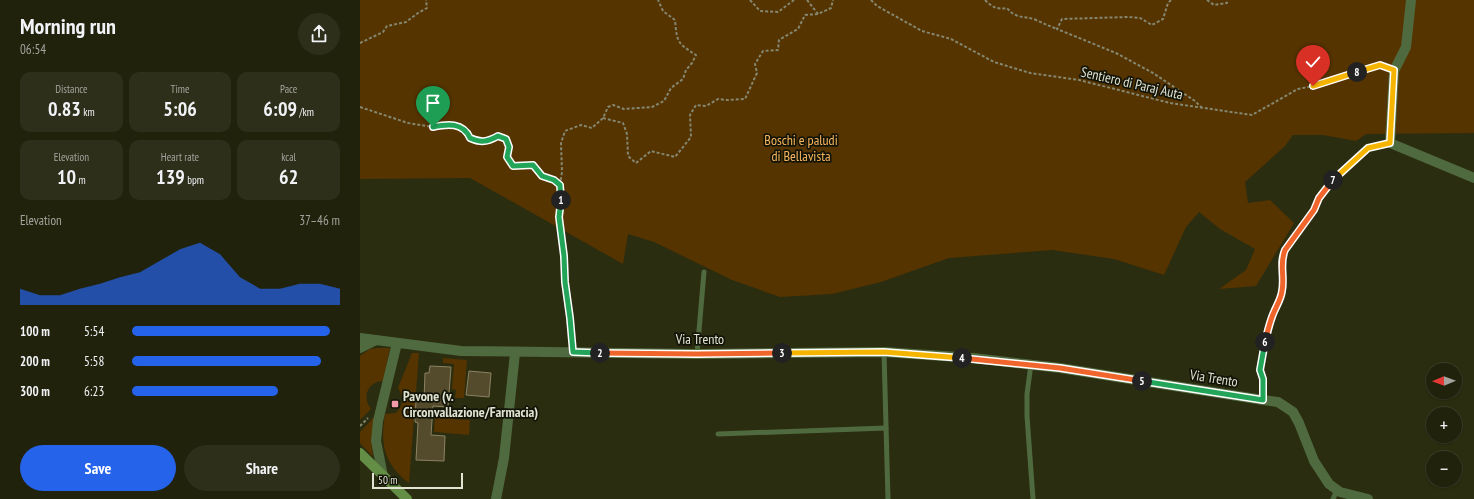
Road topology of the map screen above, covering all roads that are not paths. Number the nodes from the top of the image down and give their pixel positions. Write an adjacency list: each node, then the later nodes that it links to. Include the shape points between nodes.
1 (1411, 0): 2 (street, via 1406,47 1394,70 1390,143)
2 (1474, 178)
3 (704, 272): 10 (lane)
4 (360, 338): 5 (street, Via Trento)
5 (378, 340): 6 (street, Via Trento); 7 (street)
6 (397, 343): 9 (street, Via Trento, via 461,352); 15 (street, via 378,420 376,441)
7 (360, 348)
8 (884, 352): 10 (street, Via Trento); 11 (street, Via Trento); 12 (lane)
9 (515, 353): 10 (street, Via Trento); 18 (street, via 504,458)
10 (697, 354)
11 (1031, 364): 16 (street, Via Trento, via 1278,402 1293,412 1300,423 1314,461); 20 (lane, via 1027,416)
12 (886, 428): 13 (lane); 19 (lane)
13 (718, 434)
14 (360, 453): 15 (main road)
15 (383, 476): 17 (main road)
16 (1335, 494): 21 (street, Via Trento, via 1340,492)
17 (407, 499)
18 (496, 499)
19 (888, 499)
20 (1033, 499)
21 (1368, 499)

